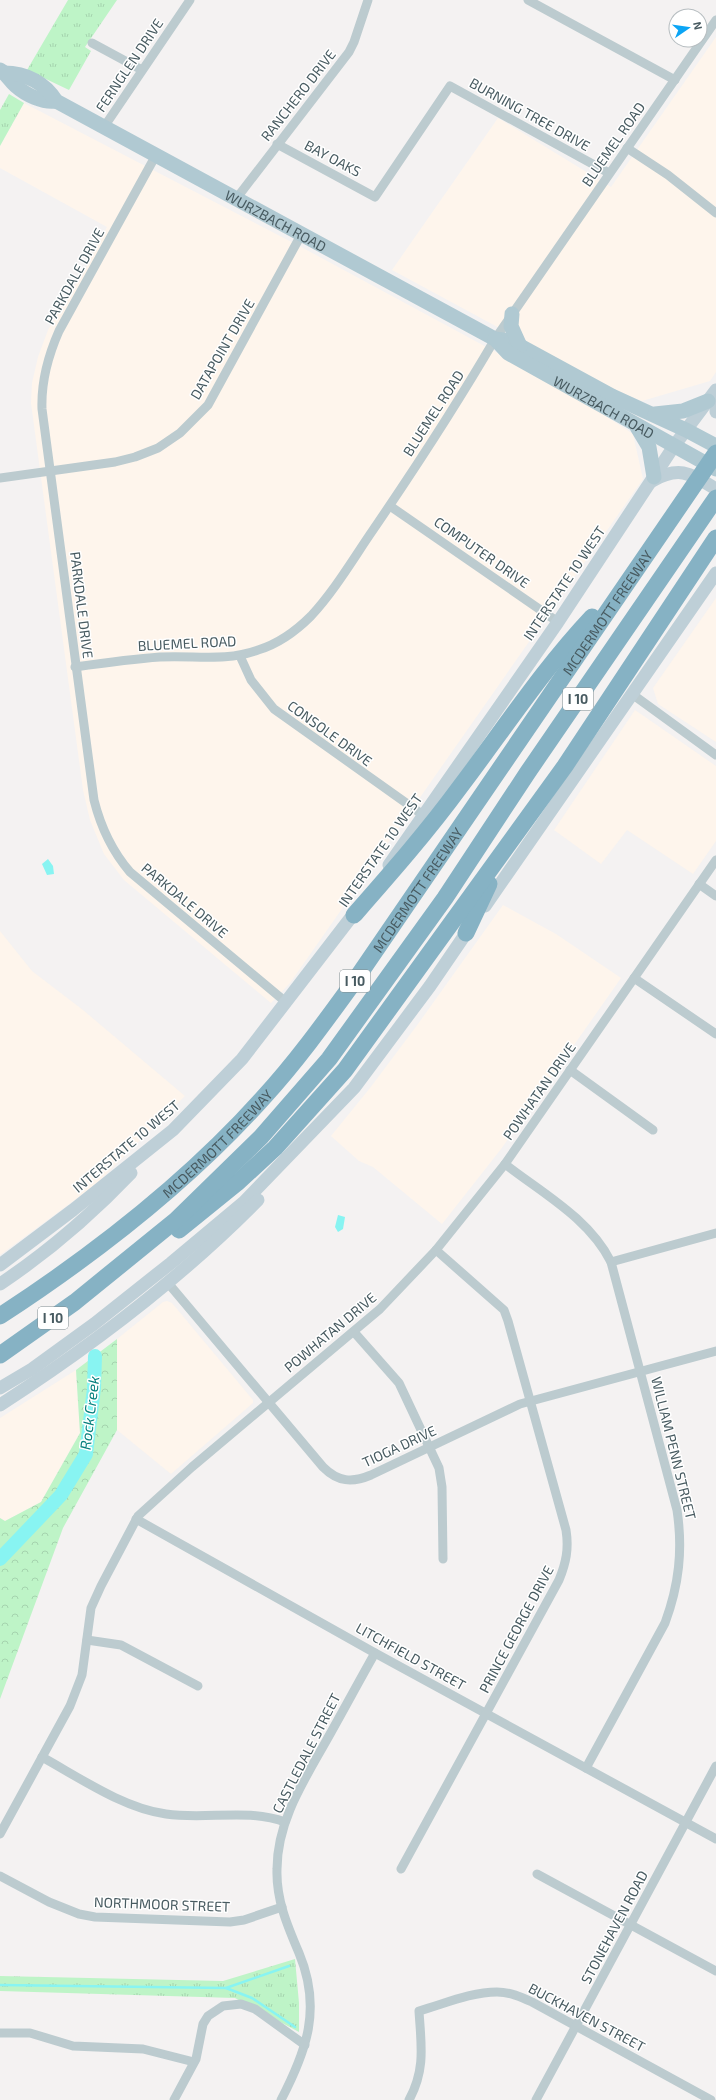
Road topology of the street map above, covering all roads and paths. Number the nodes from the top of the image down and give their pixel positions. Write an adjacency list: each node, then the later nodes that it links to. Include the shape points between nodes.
1 (190, 0): 6 (street, FERNGLEN DRIVE)
2 (368, 0): 10 (street, RANCHERO DRIVE, via 349,52)
3 (528, 0): 8 (street)
4 (716, 20): 8 (street, BLUEMEL ROAD)
5 (92, 43): 6 (street)
6 (142, 70): 9 (street, FERNGLEN DRIVE)
7 (2, 72): 9 (main road, WURZBACH ROAD, via 16,86 34,97 45,102 56,101)
8 (675, 80): 11 (street, BLUEMEL ROAD)
9 (104, 127): 12 (main road, WURZBACH ROAD)
10 (277, 144): 14 (street, BAY OAKS); 15 (street, RANCHERO DRIVE)
11 (627, 148): 13 (street, BLUEMEL ROAD); 16 (street, via 668,175)
12 (156, 155): 15 (main road, WURZBACH ROAD); 29 (street, PARKDALE DRIVE, via 50,350 42,399)
13 (609, 173): 14 (street, BURNING TREE DRIVE, via 450,86); 18 (street, BLUEMEL ROAD)
14 (375, 197)
15 (236, 199): 17 (main road, WURZBACH ROAD)
16 (716, 213)
17 (301, 235): 19 (main road, WURZBACH ROAD); 29 (street, DATAPOINT DRIVE, via 208,405 192,423 165,444 135,458)
18 (512, 314): 19 (street, BLUEMEL ROAD); 20 (main road, via 511,326)
19 (495, 338): 20 (main road, WURZBACH ROAD, via 511,341); 23 (main road, WURZBACH ROAD, via 508,353); 33 (street, BLUEMEL ROAD, via 466,389)
20 (520, 346): 22 (main road, WURZBACH ROAD, via 612,396)
21 (714, 399): 22 (main road, via 675,412); 24 (main road, INTERSTATE 10 WEST)
22 (652, 414): 24 (main road, WURZBACH ROAD)
23 (637, 426): 25 (main road, WURZBACH ROAD); 31 (main road, via 650,447)
24 (686, 430): 25 (main road, INTERSTATE 10 WEST); 26 (main road, WURZBACH ROAD)
25 (674, 446): 28 (main road, WURZBACH ROAD); 31 (main road, INTERSTATE 10 WEST)
26 (716, 446)
27 (716, 453): 36 (highway, MCDERMOTT FREEWAY / I 10)
28 (716, 469)
29 (50, 471): 30 (street, DATAPOINT DRIVE); 40 (street, PARKDALE DRIVE)
30 (0, 478)
31 (653, 479): 32 (main road, via 673,472 691,474); 38 (main road, INTERSTATE 10 WEST)
32 (715, 496): 37 (highway, MCDERMOTT FREEWAY / I 10)
33 (390, 506): 38 (street, COMPUTER DRIVE); 39 (street, BLUEMEL ROAD, via 334,588 311,616 271,645)
34 (716, 538): 61 (highway, via 565,766 345,1070 276,1148 237,1183 156,1249)
35 (716, 573): 41 (main road)
36 (632, 574): 47 (highway, via 546,669 460,788); 64 (highway, MCDERMOTT FREEWAY / I 10, via 356,979 319,1030 263,1098 159,1199 79,1263)
37 (654, 589): 48 (highway, via 598,694 541,784); 61 (highway, MCDERMOTT FREEWAY / I 10, via 528,772 449,893 329,1059 261,1137 176,1220)
38 (558, 622): 43 (main road, INTERSTATE 10 WEST)
39 (240, 656): 40 (street, BLUEMEL ROAD, via 160,657); 43 (street, CONSOLE DRIVE, via 250,680 274,709)
40 (75, 667): 50 (street, PARKDALE DRIVE, via 94,800 112,848 126,867 147,887)
41 (632, 694): 42 (street); 48 (main road)
42 (716, 755)
43 (423, 815): 47 (main road, INTERSTATE 10 WEST)
44 (716, 860): 45 (street, POWHATAN DRIVE)
45 (699, 884): 46 (street); 49 (street, POWHATAN DRIVE)
46 (716, 896)
47 (354, 916): 50 (main road, INTERSTATE 10 WEST)
48 (466, 933): 53 (main road, via 430,986)
49 (634, 978): 51 (street); 52 (street, POWHATAN DRIVE)
50 (287, 1004): 54 (main road, INTERSTATE 10 WEST, via 242,1059)
51 (716, 1034)
52 (570, 1070): 55 (street); 56 (street, POWHATAN DRIVE)
53 (340, 1104): 62 (main road, via 316,1136 266,1192 223,1236); 69 (main road, via 244,1202 171,1264 85,1331)
54 (173, 1130): 60 (main road, INTERSTATE 10 WEST, via 74,1210); 63 (main road, via 100,1206)
55 (652, 1130)
56 (505, 1164): 58 (street, POWHATAN DRIVE); 59 (street, WILLIAM PENN STREET, via 591,1231)
57 (716, 1233): 59 (street)
58 (436, 1250): 65 (street, POWHATAN DRIVE, via 380,1309); 70 (street, PRINCE GEORGE DRIVE, via 504,1310)
59 (611, 1262): 68 (street, WILLIAM PENN STREET)
60 (0, 1265)
61 (105, 1278): 67 (highway, MCDERMOTT FREEWAY / I 10)
62 (168, 1283): 71 (street, TIOGA DRIVE); 72 (main road, via 78,1354)
63 (0, 1284)
64 (0, 1316)
65 (354, 1332): 71 (street, POWHATAN DRIVE); 73 (street, via 399,1383)
66 (716, 1351): 68 (street, TIOGA DRIVE)
67 (0, 1355)
68 (640, 1372): 70 (street, TIOGA DRIVE); 82 (street, WILLIAM PENN STREET, via 677,1510 680,1567 665,1623)
69 (0, 1388)
70 (531, 1401): 73 (street, TIOGA DRIVE); 79 (street, PRINCE GEORGE DRIVE, via 566,1530 568,1552 559,1580)
71 (269, 1402): 73 (street, TIOGA DRIVE, via 323,1467 341,1480 353,1481 364,1478); 74 (street, POWHATAN DRIVE, via 154,1500)
72 (0, 1405)
73 (430, 1447): 75 (street, via 441,1478)
74 (136, 1519): 76 (street, POWHATAN DRIVE, via 100,1586 91,1608); 77 (street, LITCHFIELD STREET)
75 (443, 1559)
76 (86, 1640): 78 (street, via 121,1645); 80 (street, POWHATAN DRIVE, via 84,1664 76,1691)
77 (375, 1652): 79 (street, LITCHFIELD STREET); 83 (street, CASTLEDALE STREET, via 300,1789)
78 (198, 1686)
79 (486, 1713): 82 (street, LITCHFIELD STREET); 87 (street, PRINCE GEORGE DRIVE)
80 (42, 1757): 83 (street, via 125,1802 152,1812 181,1816 265,1816); 85 (street, POWHATAN DRIVE)
81 (716, 1766): 84 (street, STONEHAVEN ROAD)
82 (586, 1768): 84 (street, LITCHFIELD STREET)
83 (285, 1822): 90 (street, CASTLEDALE STREET, via 277,1868)
84 (686, 1822): 86 (street, LITCHFIELD STREET); 91 (street, STONEHAVEN ROAD)
85 (0, 1834)
86 (716, 1839)
87 (401, 1869)
88 (537, 1874): 91 (street)
89 (0, 1876): 90 (street, NORTHMOOR STREET, via 66,1910 111,1919 230,1922)
90 (282, 1907): 95 (street, CASTLEDALE STREET, via 307,1982 310,2013)
91 (632, 1925): 92 (street); 93 (street, STONEHAVEN ROAD)
92 (716, 1971)
93 (577, 2027): 99 (street, BUCKHAVEN STREET, via 532,2002 504,1992 476,1995 419,2011 422,2064); 100 (street, STONEHAVEN ROAD); 101 (street, BUCKHAVEN STREET)
94 (0, 2033): 96 (street, via 30,2033 73,2046 143,2049)
95 (305, 2045): 96 (street, via 255,2009 241,2004 230,2004 208,2016 203,2024); 98 (street, CASTLEDALE STREET)
96 (194, 2062): 97 (street)
97 (174, 2100)
98 (281, 2100)
99 (409, 2100)
100 (536, 2100)
101 (711, 2100)

